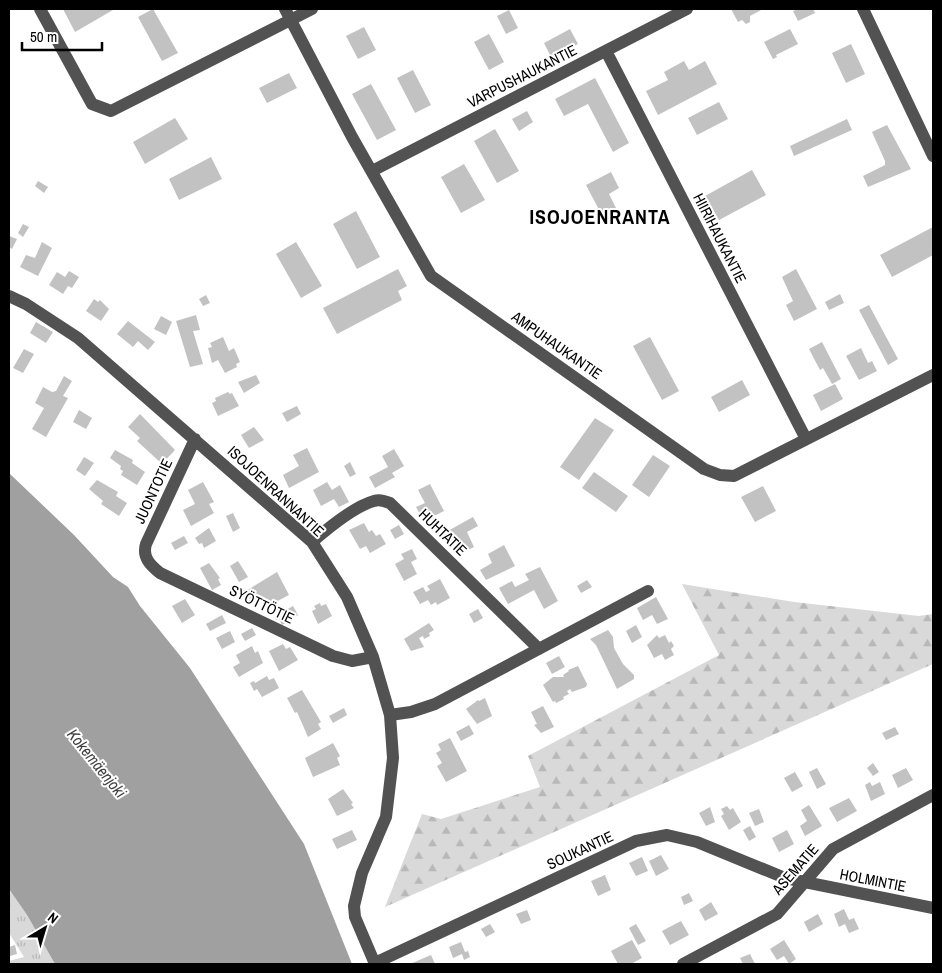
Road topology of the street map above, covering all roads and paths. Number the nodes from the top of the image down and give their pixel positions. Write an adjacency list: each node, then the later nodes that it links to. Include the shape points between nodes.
1 (40, 9): 5 (street, via 92,104 111,111)
2 (312, 9): 5 (street)
3 (687, 9): 6 (street, VARPUSHAUKANTIE)
4 (863, 9): 7 (street)
5 (288, 14): 8 (street, AMPUHAUKANTIE)
6 (606, 51): 8 (street, VARPUSHAUKANTIE); 12 (street, HIIRIHAUKANTIE)
7 (933, 156)
8 (372, 171): 12 (street, AMPUHAUKANTIE, via 431,276 704,469 734,476)
9 (9, 296): 11 (street, ISOJOENRANNANTIE, via 78,338)
10 (933, 374): 12 (street, AMPUHAUKANTIE)
11 (194, 439): 13 (street, ISOJOENRANNANTIE); 14 (street, JUONTOTIE, via 146,544)
12 (806, 439)
13 (312, 542): 16 (street, HUHTATIE, via 336,523 374,501 382,500 390,504); 17 (street, ISOJOENRANNANTIE, via 347,597)
14 (146, 556): 17 (street, SYÖTTÖTIE, via 160,572 332,656 352,661)
15 (648, 591): 16 (street)
16 (539, 648): 18 (street, via 435,704)
17 (373, 658): 18 (street, ISOJOENRANNANTIE)
18 (390, 715): 22 (street, ISOJOENRANNANTIE, via 393,758 386,817 362,872 354,906 355,917)
19 (933, 795): 20 (street, ASEMATIE, via 834,849)
20 (806, 883): 21 (street, HOLMINTIE); 22 (street, SOUKANTIE, via 785,878 697,842 667,835 636,841); 23 (street, ASEMATIE, via 778,914)
21 (933, 908)
22 (375, 964)
23 (683, 964)

